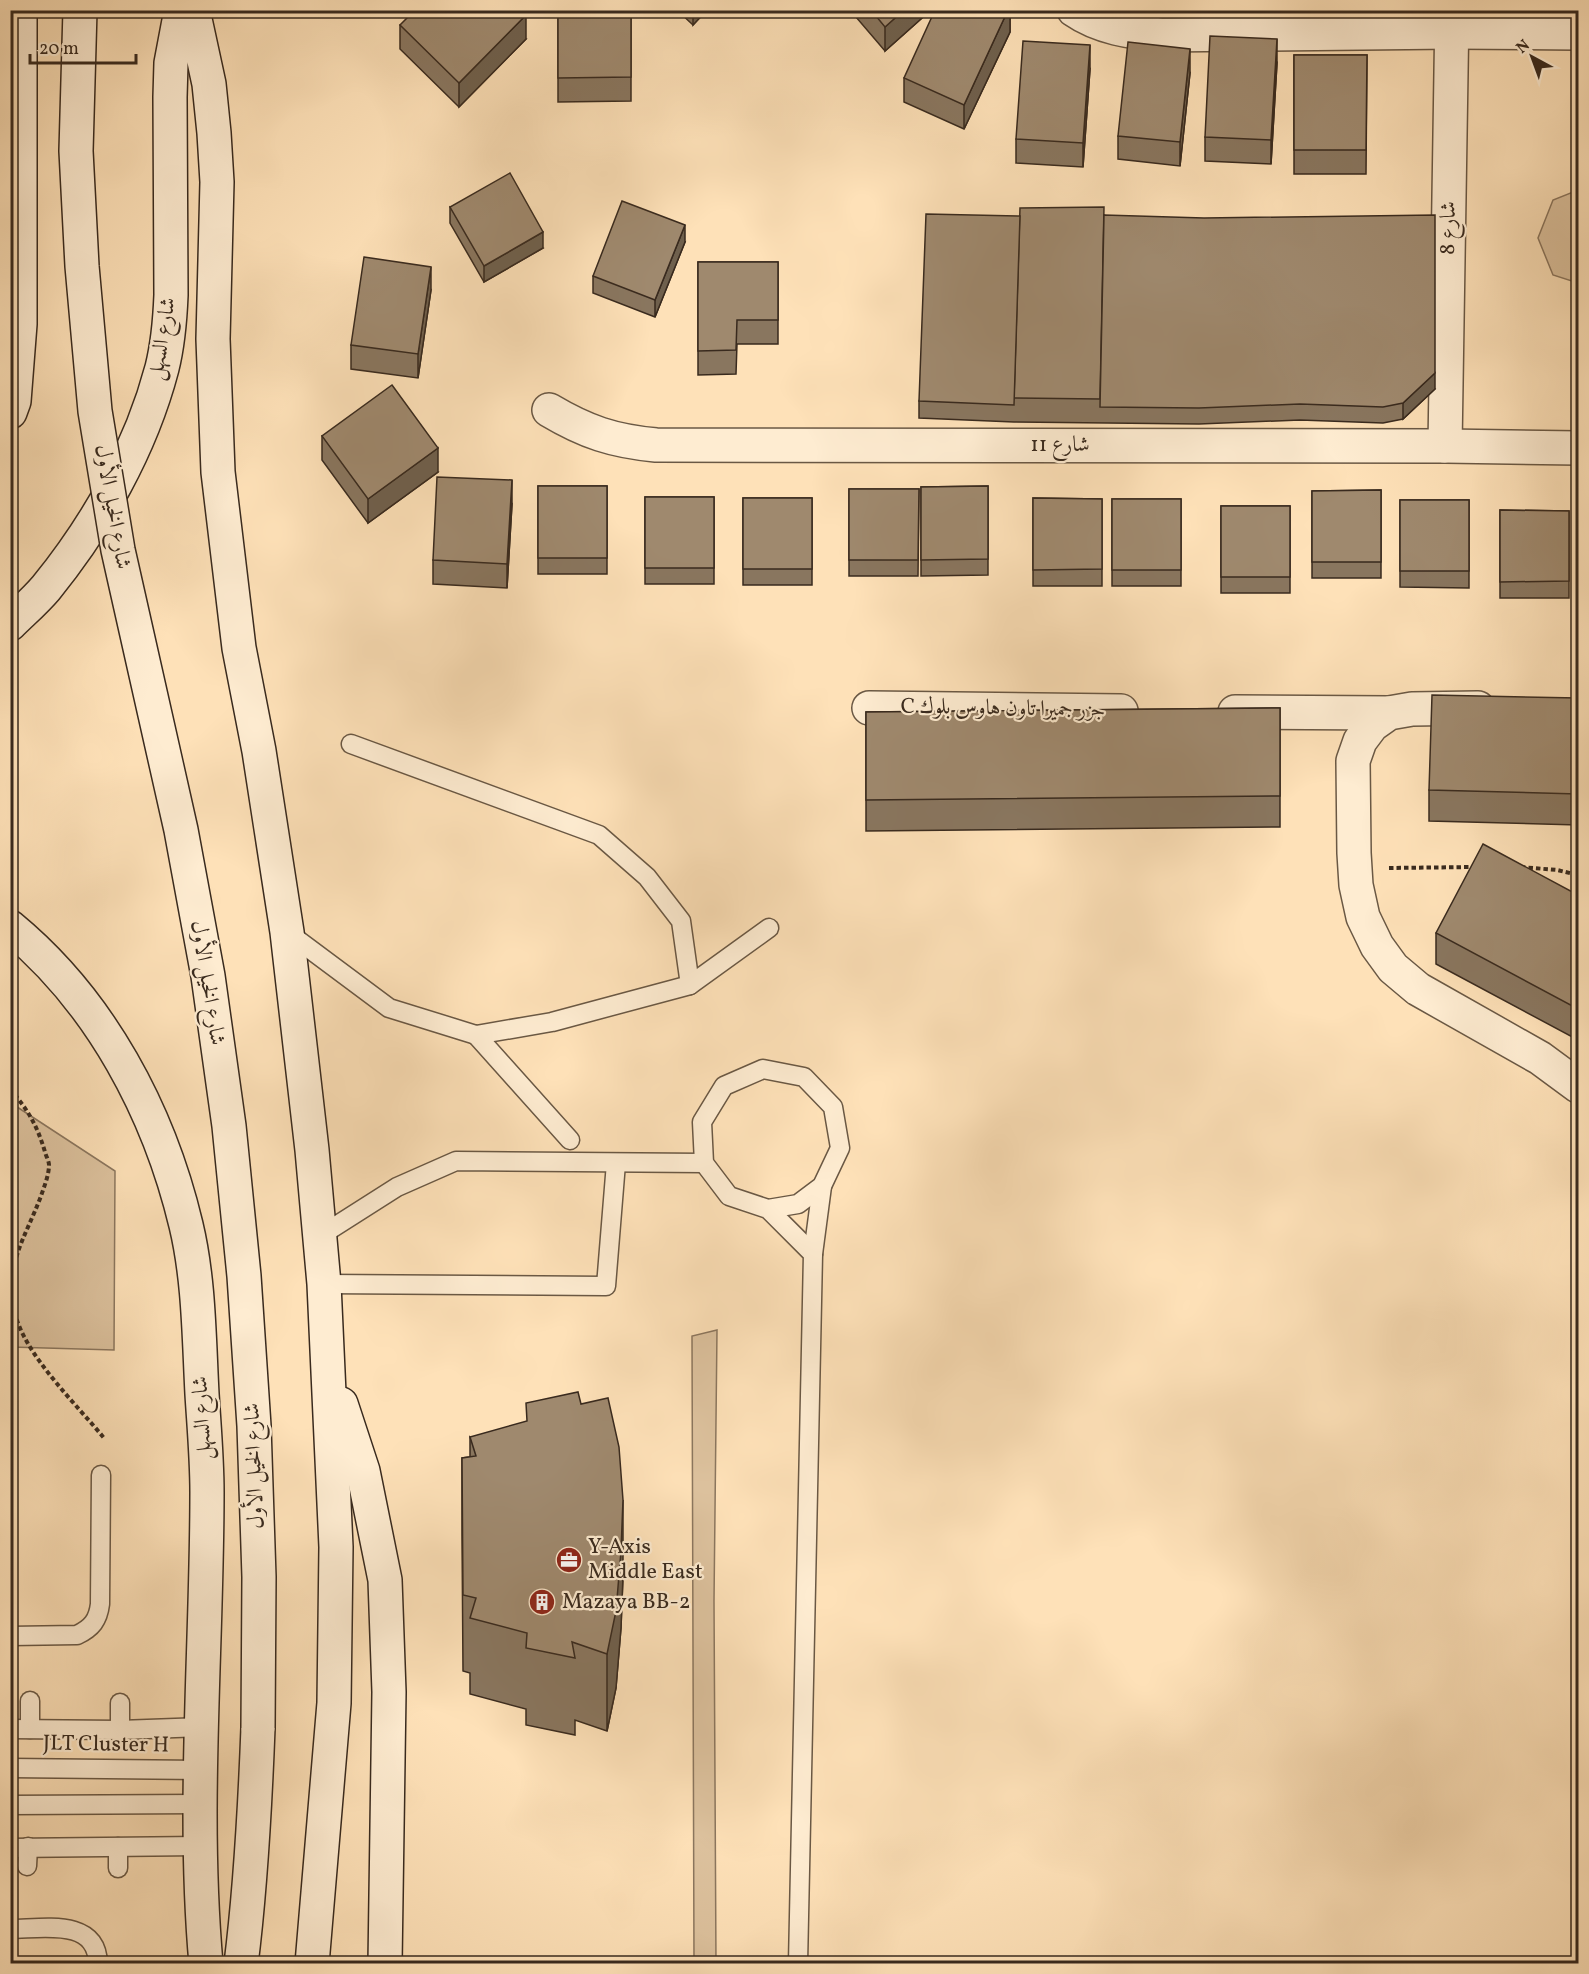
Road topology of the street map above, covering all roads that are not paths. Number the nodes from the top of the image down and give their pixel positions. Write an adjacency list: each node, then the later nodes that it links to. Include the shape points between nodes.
1 (20, 10): 9 (main road, via 20,324)
2 (80, 10): 54 (main road, شارع الخيل الأول, bridge, via 76,151 95,411 118,550 181,830 208,976 244,1276 259,1577 255,1816)
3 (181, 10): 12 (main road, شارع السهل, via 171,63 171,296 163,366 140,433 82,541 44,590)
4 (193, 10): 21 (main road, via 209,84 217,182 213,339 219,483 239,648)
5 (1074, 10): 6 (main road, via 1106,26 1161,35)
6 (1452, 21): 7 (main road); 10 (main road, شارع 8)
7 (1578, 33)
8 (549, 410): 10 (main road, شارع 11, via 600,435 656,445)
9 (10, 412)
10 (1446, 446): 11 (main road, شارع 11)
11 (1578, 448)
12 (10, 624)
13 (869, 708): 15 (main road, C جزر جميرا تاون هاوس بلوك)
14 (1511, 708): 17 (main road, via 1412,709)
15 (1153, 711)
16 (1200, 711): 17 (main road)
17 (1389, 713): 24 (main road, via 1372,725 1360,741 1353,761 1356,885 1363,917 1377,946 1393,968 1418,989 1540,1058)
18 (351, 744): 22 (lane, via 599,835 647,877 681,921)
19 (10, 927): 38 (main road, شارع السهل, via 65,981 107,1037 142,1099 168,1161 186,1226 197,1293 207,1490)
20 (769, 928): 22 (lane)
21 (288, 932): 23 (lane, via 389,1008); 30 (main road)
22 (690, 986): 23 (lane, via 552,1022)
23 (476, 1035): 25 (lane)
24 (1578, 1086)
25 (570, 1140)
26 (616, 1163): 27 (lane); 30 (lane, via 456,1161 397,1187); 32 (lane, via 606,1286)
27 (704, 1163): 28 (lane, via 702,1122 724,1086 763,1069 804,1077 833,1107 840,1148); 29 (lane, via 729,1196)
28 (822, 1186): 29 (lane, via 798,1204); 31 (lane)
29 (768, 1209): 31 (lane)
30 (320, 1236): 32 (main road)
31 (813, 1254): 57 (lane)
32 (324, 1284): 33 (main road)
33 (328, 1366): 55 (main road, via 336,1547 334,1703); 56 (main road, via 363,1471 385,1580 389,1692)
34 (101, 1475): 35 (lane, via 100,1604 94,1624 77,1635)
35 (10, 1636)
36 (30, 1701): 40 (lane)
37 (120, 1703): 41 (lane)
38 (202, 1727): 41 (lane); 43 (main road, شارع السهل)
39 (10, 1729): 40 (lane)
40 (30, 1729): 41 (lane)
41 (120, 1730)
42 (10, 1768): 43 (lane, JLT Cluster H)
43 (201, 1770): 44 (main road, شارع السهل)
44 (200, 1804): 45 (lane); 46 (main road, شارع السهل)
45 (10, 1805)
46 (200, 1846): 48 (lane); 53 (main road, شارع السهل)
47 (19, 1847): 48 (lane); 49 (lane)
48 (118, 1847): 50 (lane)
49 (27, 1866)
50 (118, 1868)
51 (10, 1929): 52 (lane, via 78,1931 95,1945)
52 (98, 1964)
53 (206, 1964)
54 (241, 1964)
55 (312, 1964)
56 (385, 1964)
57 (798, 1964)

